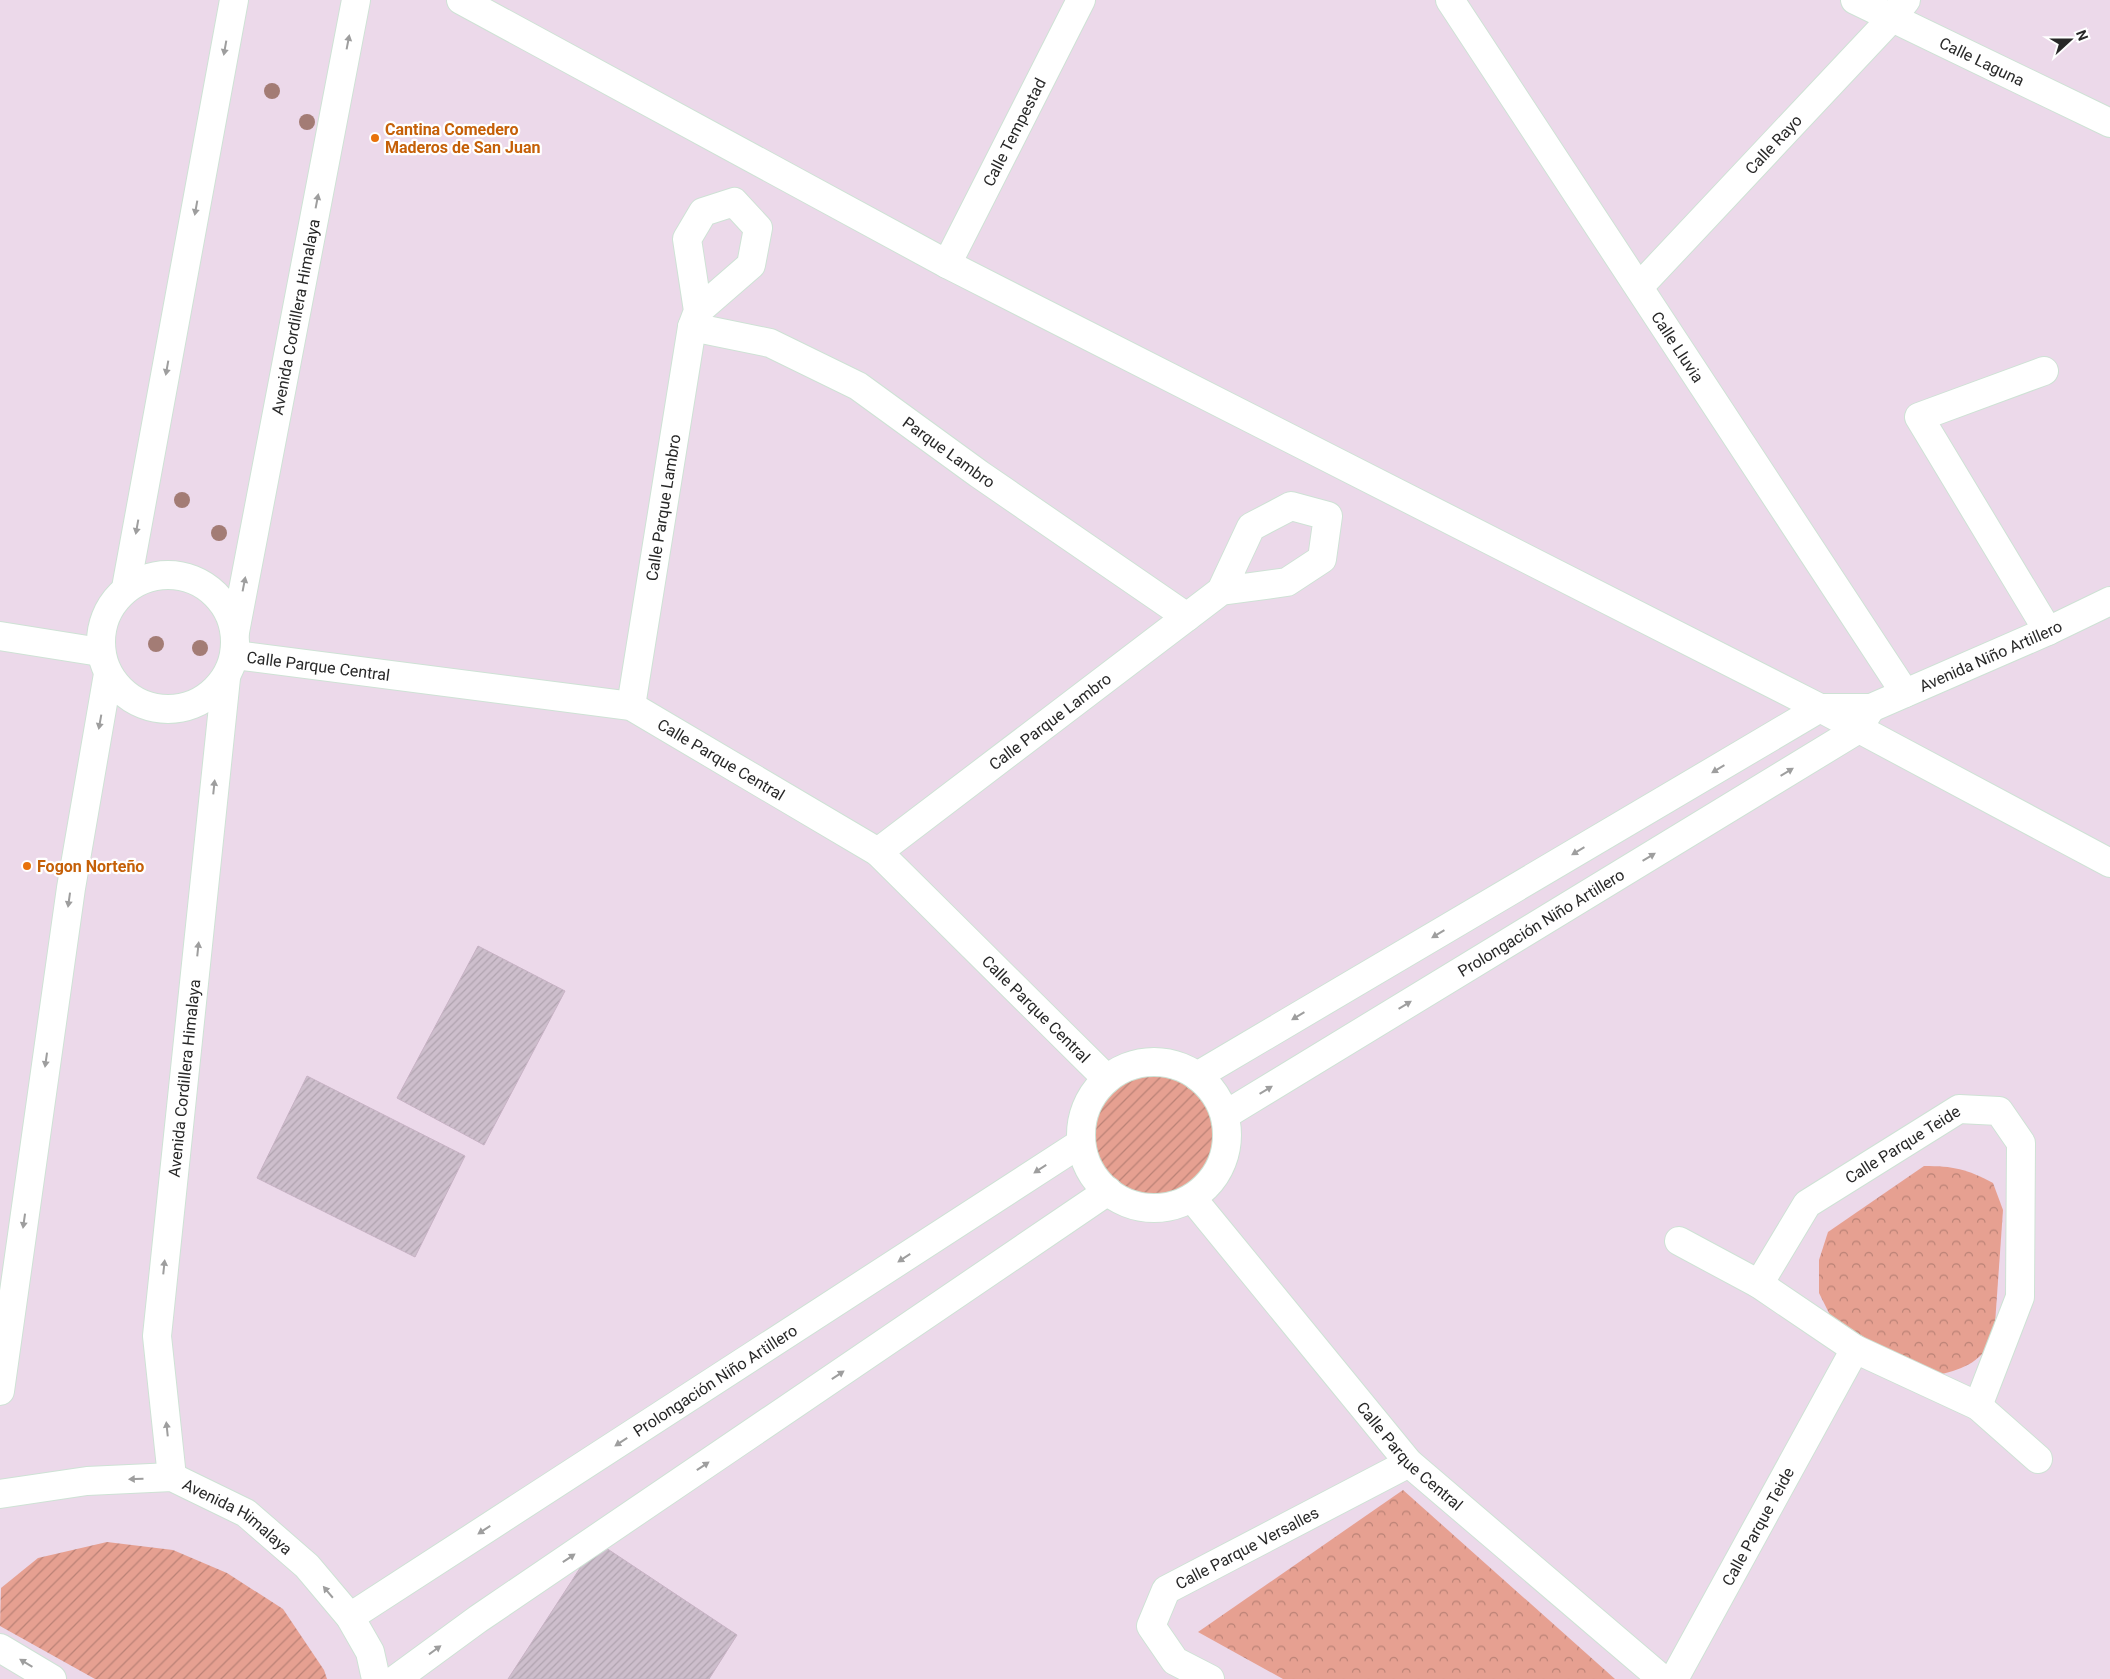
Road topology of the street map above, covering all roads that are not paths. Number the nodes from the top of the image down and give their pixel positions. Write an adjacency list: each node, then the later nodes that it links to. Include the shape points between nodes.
1 (234, 0): 14 (street, one-way to 14)
2 (356, 0): 20 (street, Avenida Cordillera Himalaya, one-way to 2)
3 (461, 0): 10 (street)
4 (1081, 0): 10 (street, Calle Tempestad)
5 (1429, 0): 7 (street)
6 (1854, 0): 8 (street, Calle Laguna)
7 (1456, 8): 11 (street, Calle Lluvia)
8 (1899, 9): 9 (street, Calle Laguna); 11 (street, Calle Rayo)
9 (2110, 123)
10 (947, 264): 24 (street)
11 (1639, 287): 22 (street, Calle Lluvia)
12 (695, 319): 17 (street, Parque Lambro, via 770,343 858,386); 23 (street, Calle Parque Lambro)
13 (2044, 371): 18 (street, via 1919,417)
14 (126, 588): 20 (street, via 146,577 170,574 193,578 213,591 228,609); 21 (street, via 110,606 101,628)
15 (1221, 591): 17 (street, Calle Parque Lambro)
16 (2110, 601): 18 (street, Avenida Niño Artillero)
17 (1187, 617): 26 (street, Calle Parque Lambro)
18 (2048, 631): 22 (street, Avenida Niño Artillero)
19 (0, 636): 21 (street)
20 (232, 655): 21 (street, via 211,696 190,707 166,711 144,705 123,693); 23 (street, Calle Parque Central); 41 (street, Avenida Cordillera Himalaya, one-way to 20, via 157,1336)
21 (104, 663): 37 (street, one-way to 37)
22 (1905, 693): 25 (street, Avenida Niño Artillero)
23 (631, 706): 26 (street, Calle Parque Central)
24 (1820, 708): 25 (street); 28 (street, one-way to 28)
25 (1864, 719): 27 (street); 30 (street, Prolongación Niño Artillero, one-way to 25)
26 (878, 852): 29 (street, Calle Parque Central)
27 (2110, 863)
28 (1197, 1076): 29 (street, via 1176,1065 1152,1062 1128,1066); 30 (street, via 1214,1094)
29 (1107, 1079): 31 (street, via 1092,1097 1083,1119)
30 (1225, 1115): 33 (street, via 1228,1139 1222,1162 1210,1183)
31 (1081, 1143): 32 (street, via 1094,1178); 43 (street, Prolongación Niño Artillero, one-way to 43)
32 (1108, 1191): 33 (street, via 1120,1200 1148,1209 1163,1208); 47 (street, one-way to 32, via 486,1614)
33 (1192, 1198): 40 (street, Calle Parque Central)
34 (1679, 1241): 35 (street)
35 (1759, 1284): 36 (street); 38 (street, Calle Parque Teide, via 1807,1204 1959,1109 1999,1111 2022,1142 2020,1297)
36 (1855, 1349): 38 (street); 50 (street, Calle Parque Teide)
37 (0, 1391)
38 (1978, 1406): 39 (street)
39 (2038, 1459)
40 (1409, 1463): 48 (street, Calle Parque Versalles, via 1166,1590 1151,1626 1176,1661); 49 (street, Calle Parque Central)
41 (172, 1477): 42 (street, Avenida Himalaya, one-way to 42, via 87,1481); 43 (street, Avenida Himalaya, one-way to 41, via 307,1566 246,1513)
42 (0, 1494)
43 (350, 1617): 46 (street, Avenida Himalaya, via 370,1652)
44 (0, 1648): 45 (street, one-way to 44)
45 (52, 1679)
46 (376, 1679)
47 (396, 1679)
48 (1210, 1679)
49 (1662, 1679)
50 (1674, 1679)

